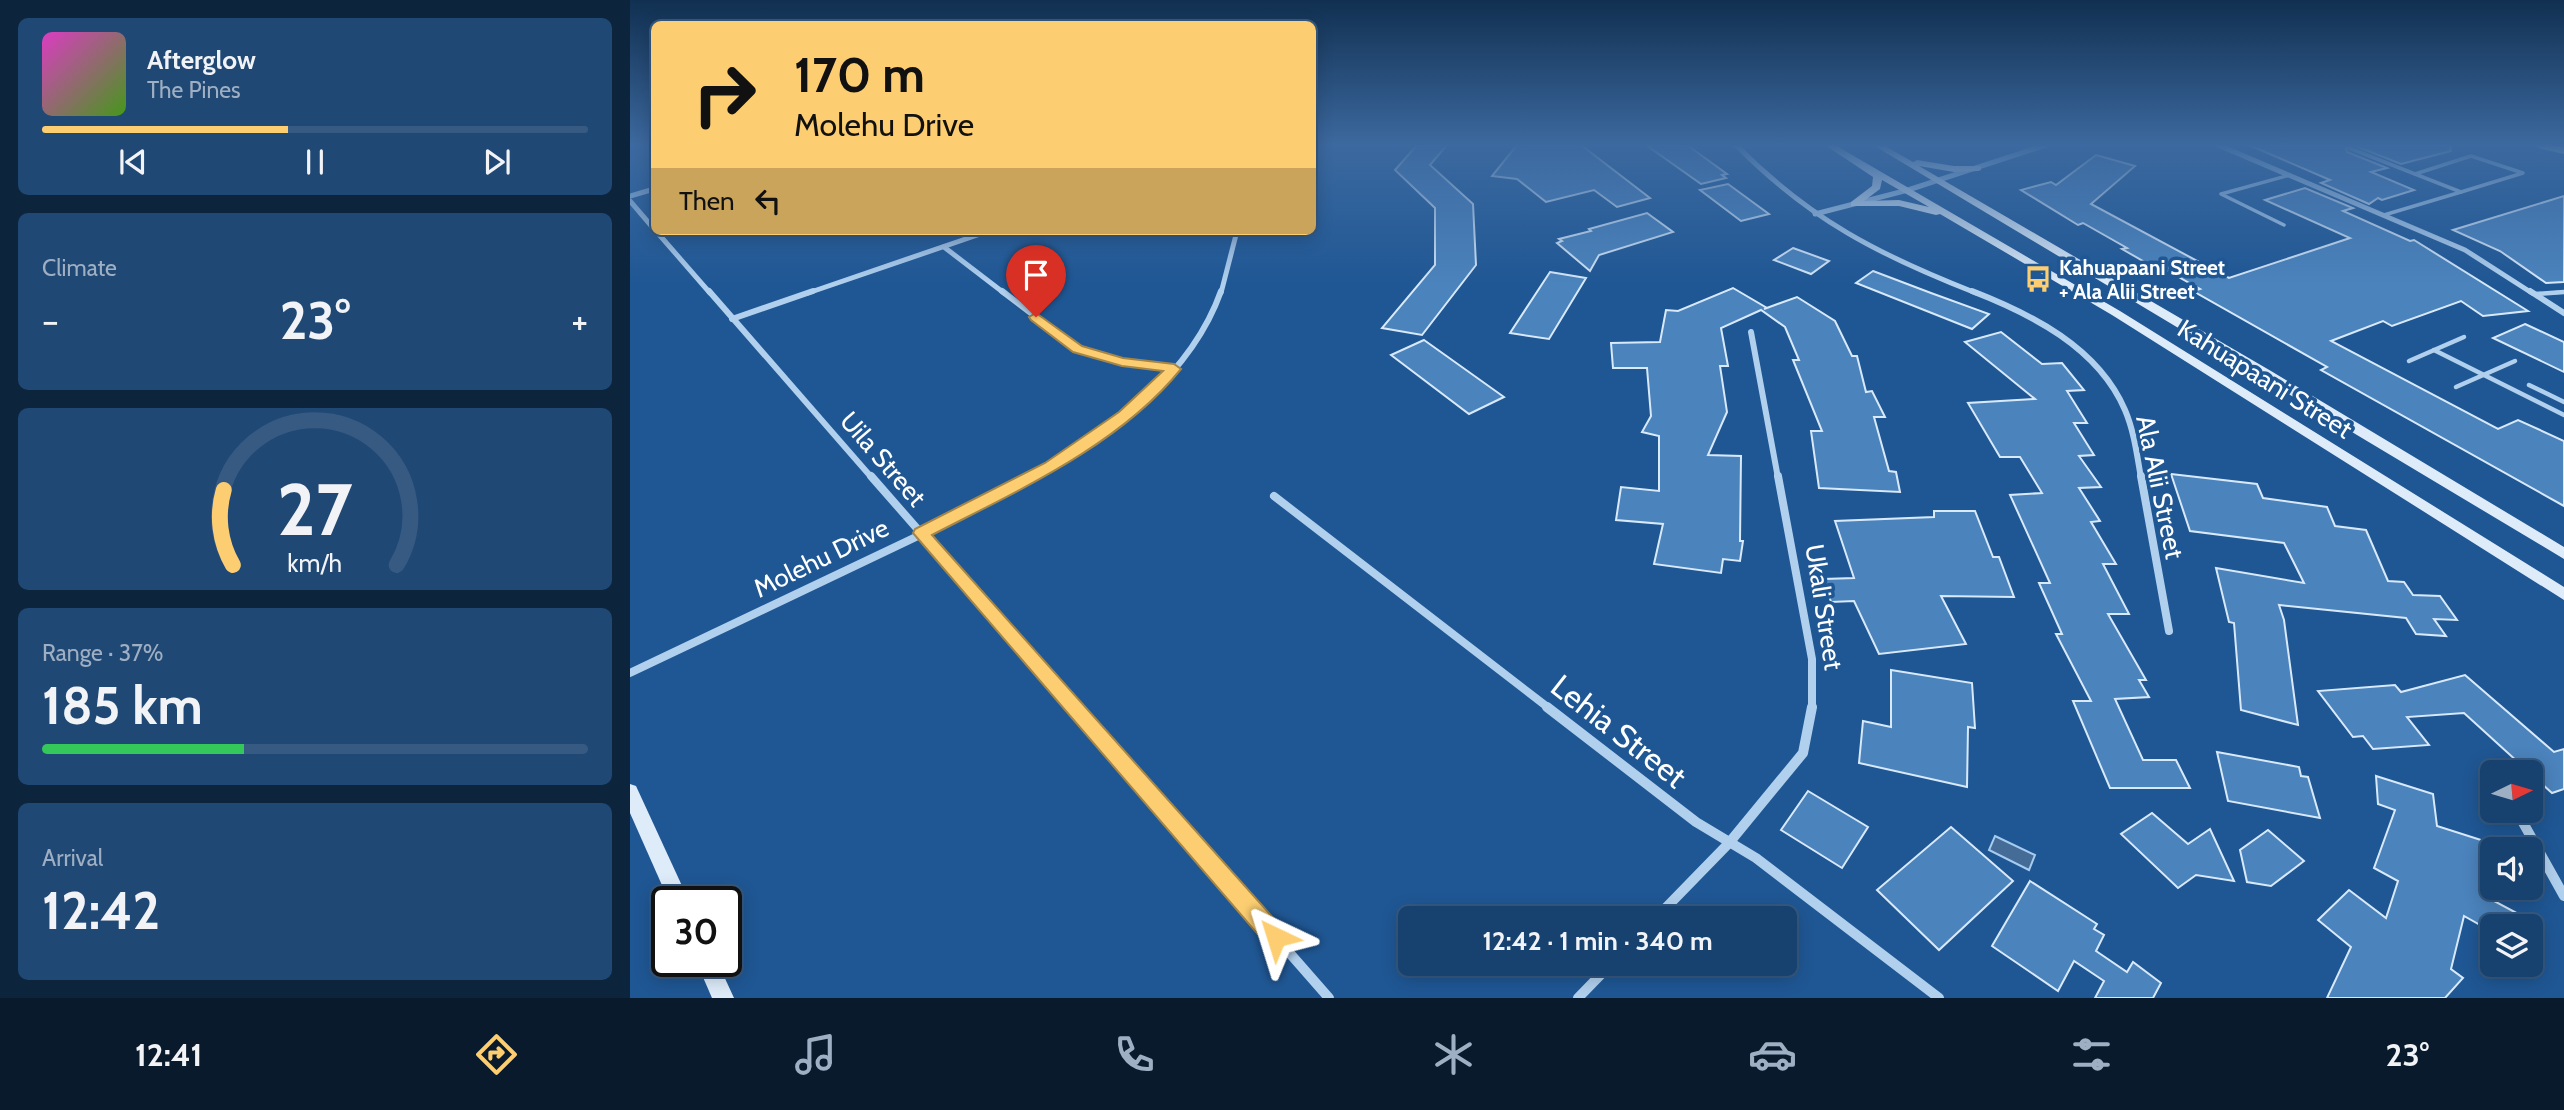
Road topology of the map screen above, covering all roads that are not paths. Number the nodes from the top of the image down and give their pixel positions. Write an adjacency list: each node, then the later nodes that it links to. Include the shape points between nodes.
1 (647, 192): 10 (street)
2 (1784, 192): 12 (street, Ala Alii Street)
3 (1871, 192): 11 (main road)
4 (1902, 192): 11 (street)
5 (1911, 192): 14 (main road, Kahuapaani Street)
6 (1958, 192): 38 (main road, Kahuapaani Street)
7 (2230, 192): 16 (lane, via 2221,194)
8 (2329, 192): 13 (street)
9 (2462, 192): 13 (lane)
10 (630, 198): 15 (street, Uila Street)
11 (1854, 204): 12 (street); 14 (main road, via 1899,203)
12 (1815, 214): 40 (street, Ala Alii Street, via 1901,263 2011,305 2077,348 2100,371 2119,398 2133,434)
13 (2384, 215): 22 (street, via 2465,250)
14 (1953, 216): 39 (main road, Kahuapaani Street, via 2128,320)
15 (651, 225)
16 (2284, 225)
17 (659, 235): 24 (street, Uila Street)
18 (978, 235): 20 (street)
19 (1236, 235): 30 (street, Molehu Drive, via 1216,307 1192,349)
20 (944, 247): 24 (street); 30 (street, via 1078,349 1122,362)
21 (2564, 292): 22 (lane)
22 (2534, 294): 23 (street)
23 (2564, 313)
24 (732, 319): 37 (street, Uila Street)
25 (1751, 332): 44 (street, Ukali Street, via 1812,659 1813,704 1802,753)
26 (2465, 337): 27 (lane)
27 (2434, 350): 28 (lane); 31 (lane)
28 (2409, 361)
29 (2515, 362): 31 (lane)
30 (1174, 369): 37 (street, Molehu Drive, via 1124,415 1062,459)
31 (2484, 375): 33 (lane); 35 (lane)
32 (2529, 385): 34 (lane)
33 (2456, 387)
34 (2564, 402)
35 (2564, 415)
36 (1275, 496): 44 (street, Lehia Street)
37 (921, 533): 41 (street, Molehu Drive); 51 (street, Uila Street)
38 (2564, 554)
39 (2564, 594)
40 (2168, 631)
41 (630, 673)
42 (630, 792): 45 (main road)
43 (2523, 823): 46 (street)
44 (1729, 843): 47 (street, Ukali Street); 53 (street, Lehia Street, via 1756,858)
45 (673, 886)
46 (2564, 896)
47 (1668, 906)
48 (1599, 976): 52 (street)
49 (713, 977): 50 (main road)
50 (723, 998)
51 (1329, 998)
52 (1578, 998)
53 (1939, 998)

